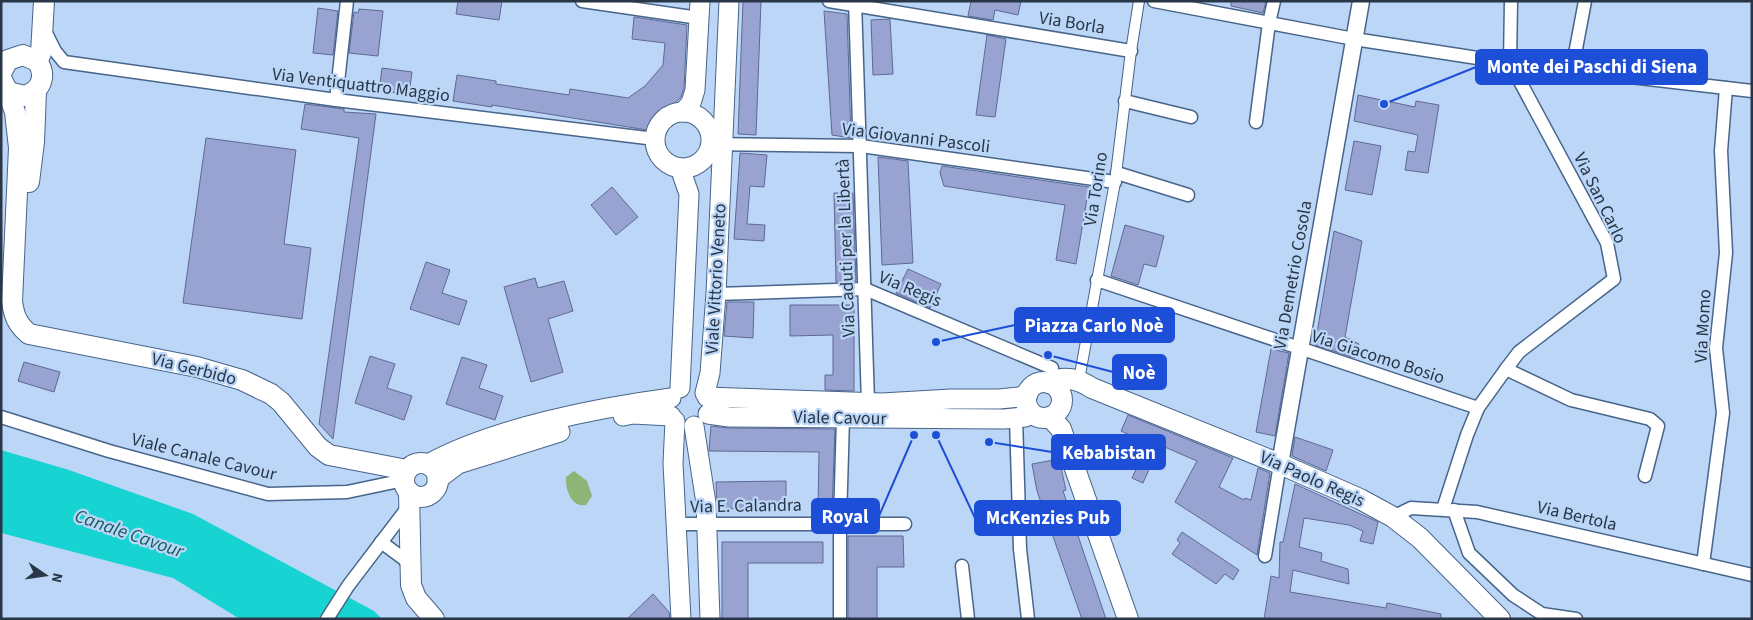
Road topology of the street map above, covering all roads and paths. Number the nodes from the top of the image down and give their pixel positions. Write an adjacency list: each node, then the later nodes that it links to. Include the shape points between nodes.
1 (39, 1): 21 (main road, Via Gerbido)
2 (44, 1): 16 (main road, Via Gerbido)
3 (347, 1): 26 (street)
4 (582, 1): 14 (street)
5 (729, 1): 33 (main road, via 724,114)
6 (829, 1): 13 (street, Via Borla)
7 (1139, 1): 18 (street, Via Torino)
8 (1154, 1): 15 (street)
9 (1274, 1): 15 (street)
10 (1362, 1): 17 (street, Via Demetrio Cosola)
11 (1511, 1): 20 (street)
12 (1586, 1): 22 (street)
13 (855, 3): 18 (street, Via Borla); 32 (street, Via Caduti per la Libertà)
14 (699, 10): 28 (main road, via 695,90 691,103)
15 (1269, 23): 17 (street); 30 (street)
16 (44, 24): 19 (street, via 47,36); 21 (main road, Via Gerbido)
17 (1354, 39): 20 (street); 41 (street, Via Demetrio Cosola)
18 (1131, 51): 27 (street, Via Torino)
19 (64, 62): 21 (street, Via Ventiquattro Maggio, via 48,59); 26 (street, Via Ventiquattro Maggio)
20 (1510, 63): 22 (street); 42 (street, Via San Carlo, via 1607,243 1614,279 1519,352)
21 (36, 70): 23 (main road, via 24,96); 23 (main road, via 13,57 5,64); 37 (main road, Via Gerbido, via 31,171 24,220)
22 (1572, 70): 24 (street)
23 (4, 81): 37 (main road, Via Gerbido, via 15,112 19,148)
24 (1726, 88): 25 (street); 65 (street, Via Momo, via 1721,151 1726,253 1716,348 1723,413)
25 (1752, 91)
26 (336, 100): 31 (street, Via Ventiquattro Maggio)
27 (1125, 101): 29 (street); 35 (street, Via Torino)
28 (683, 112): 31 (main road, via 660,123); 33 (main road, via 702,120)
29 (1191, 117)
30 (1256, 122)
31 (655, 139): 34 (main road, via 664,162)
32 (861, 146): 33 (street, Via Giovanni Pascoli); 35 (street, Via Giovanni Pascoli); 39 (street, Via Caduti per la Libertà)
33 (715, 148): 34 (main road, via 694,166); 40 (main road, Viale Vittorio Veneto)
34 (680, 168): 47 (main road, Viale Vittorio Veneto, via 690,194)
35 (1116, 178): 36 (street, Via Giovanni Pascoli); 38 (street, Via Torino)
36 (1188, 195)
37 (8, 270): 55 (main road, Via Gerbido, via 16,321 28,334 197,366 242,380 281,402 318,447 329,455)
38 (1097, 280): 41 (street, Via Giacomo Bosio); 44 (street, Via Torino)
39 (866, 289): 40 (street, Via Regis); 43 (street, Via Regis); 46 (street, Via Caduti per la Libertà)
40 (716, 294): 48 (main road, Viale Vittorio Veneto)
41 (1300, 350): 49 (street, Via Giacomo Bosio); 53 (street, Via Demetrio Cosola)
42 (1506, 369): 49 (street, Via San Carlo); 54 (street, via 1572,400 1650,419 1658,426)
43 (1050, 376): 44 (main road); 45 (main road); 50 (main road, via 1061,395)
44 (1086, 384): 50 (main road, via 1079,392); 53 (main road, Via Paolo Regis)
45 (1028, 394): 46 (main road, Viale Cavour, via 998,399); 50 (main road, via 1027,405)
46 (868, 403): 48 (main road, Viale Cavour)
47 (674, 406): 48 (main road, via 681,425); 48 (main road, via 693,386); 55 (main road, via 531,440 458,464); 60 (main road, Viale Vittorio Veneto)
48 (704, 408): 52 (main road, Viale Cavour); 59 (main road, Viale Vittorio Veneto)
49 (1478, 408): 56 (street, Via San Carlo, via 1467,435)
50 (1040, 414): 52 (main road, Viale Cavour); 75 (street, via 1020,548); 76 (main road, via 1061,429)
51 (1, 417): 55 (street, Viale Canale Cavour, via 109,451 268,494 347,492)
52 (843, 418): 58 (street)
53 (1280, 464): 57 (main road, Via Paolo Regis); 64 (street, Via Demetrio Cosola)
54 (1645, 476)
55 (417, 483): 62 (street); 63 (main road)
56 (1448, 510): 57 (street, Via Bertola, via 1411,508); 65 (street, Via Bertola, via 1477,512); 78 (street, via 1469,553 1513,595 1542,614)
57 (1393, 517): 77 (main road, Via Paolo Regis, via 1420,538)
58 (840, 522): 59 (street, Via E. Calandra); 61 (street, Via E. Calandra); 73 (street)
59 (707, 523): 60 (street, Via E. Calandra); 72 (main road, Viale Vittorio Veneto)
60 (677, 524): 71 (main road, Viale Vittorio Veneto)
61 (905, 524)
62 (385, 544): 63 (street, via 398,549); 67 (street); 69 (street, via 348,586)
63 (410, 547): 67 (main road)
64 (1265, 556)
65 (1703, 564): 68 (street, Via Bertola)
66 (962, 566): 74 (street)
67 (410, 567): 70 (main road, via 416,598)
68 (1752, 575)
69 (328, 619)
70 (434, 619)
71 (681, 619)
72 (710, 619)
73 (840, 619)
74 (968, 619)
75 (1028, 619)
76 (1128, 619)
77 (1500, 619)
78 (1576, 619)

